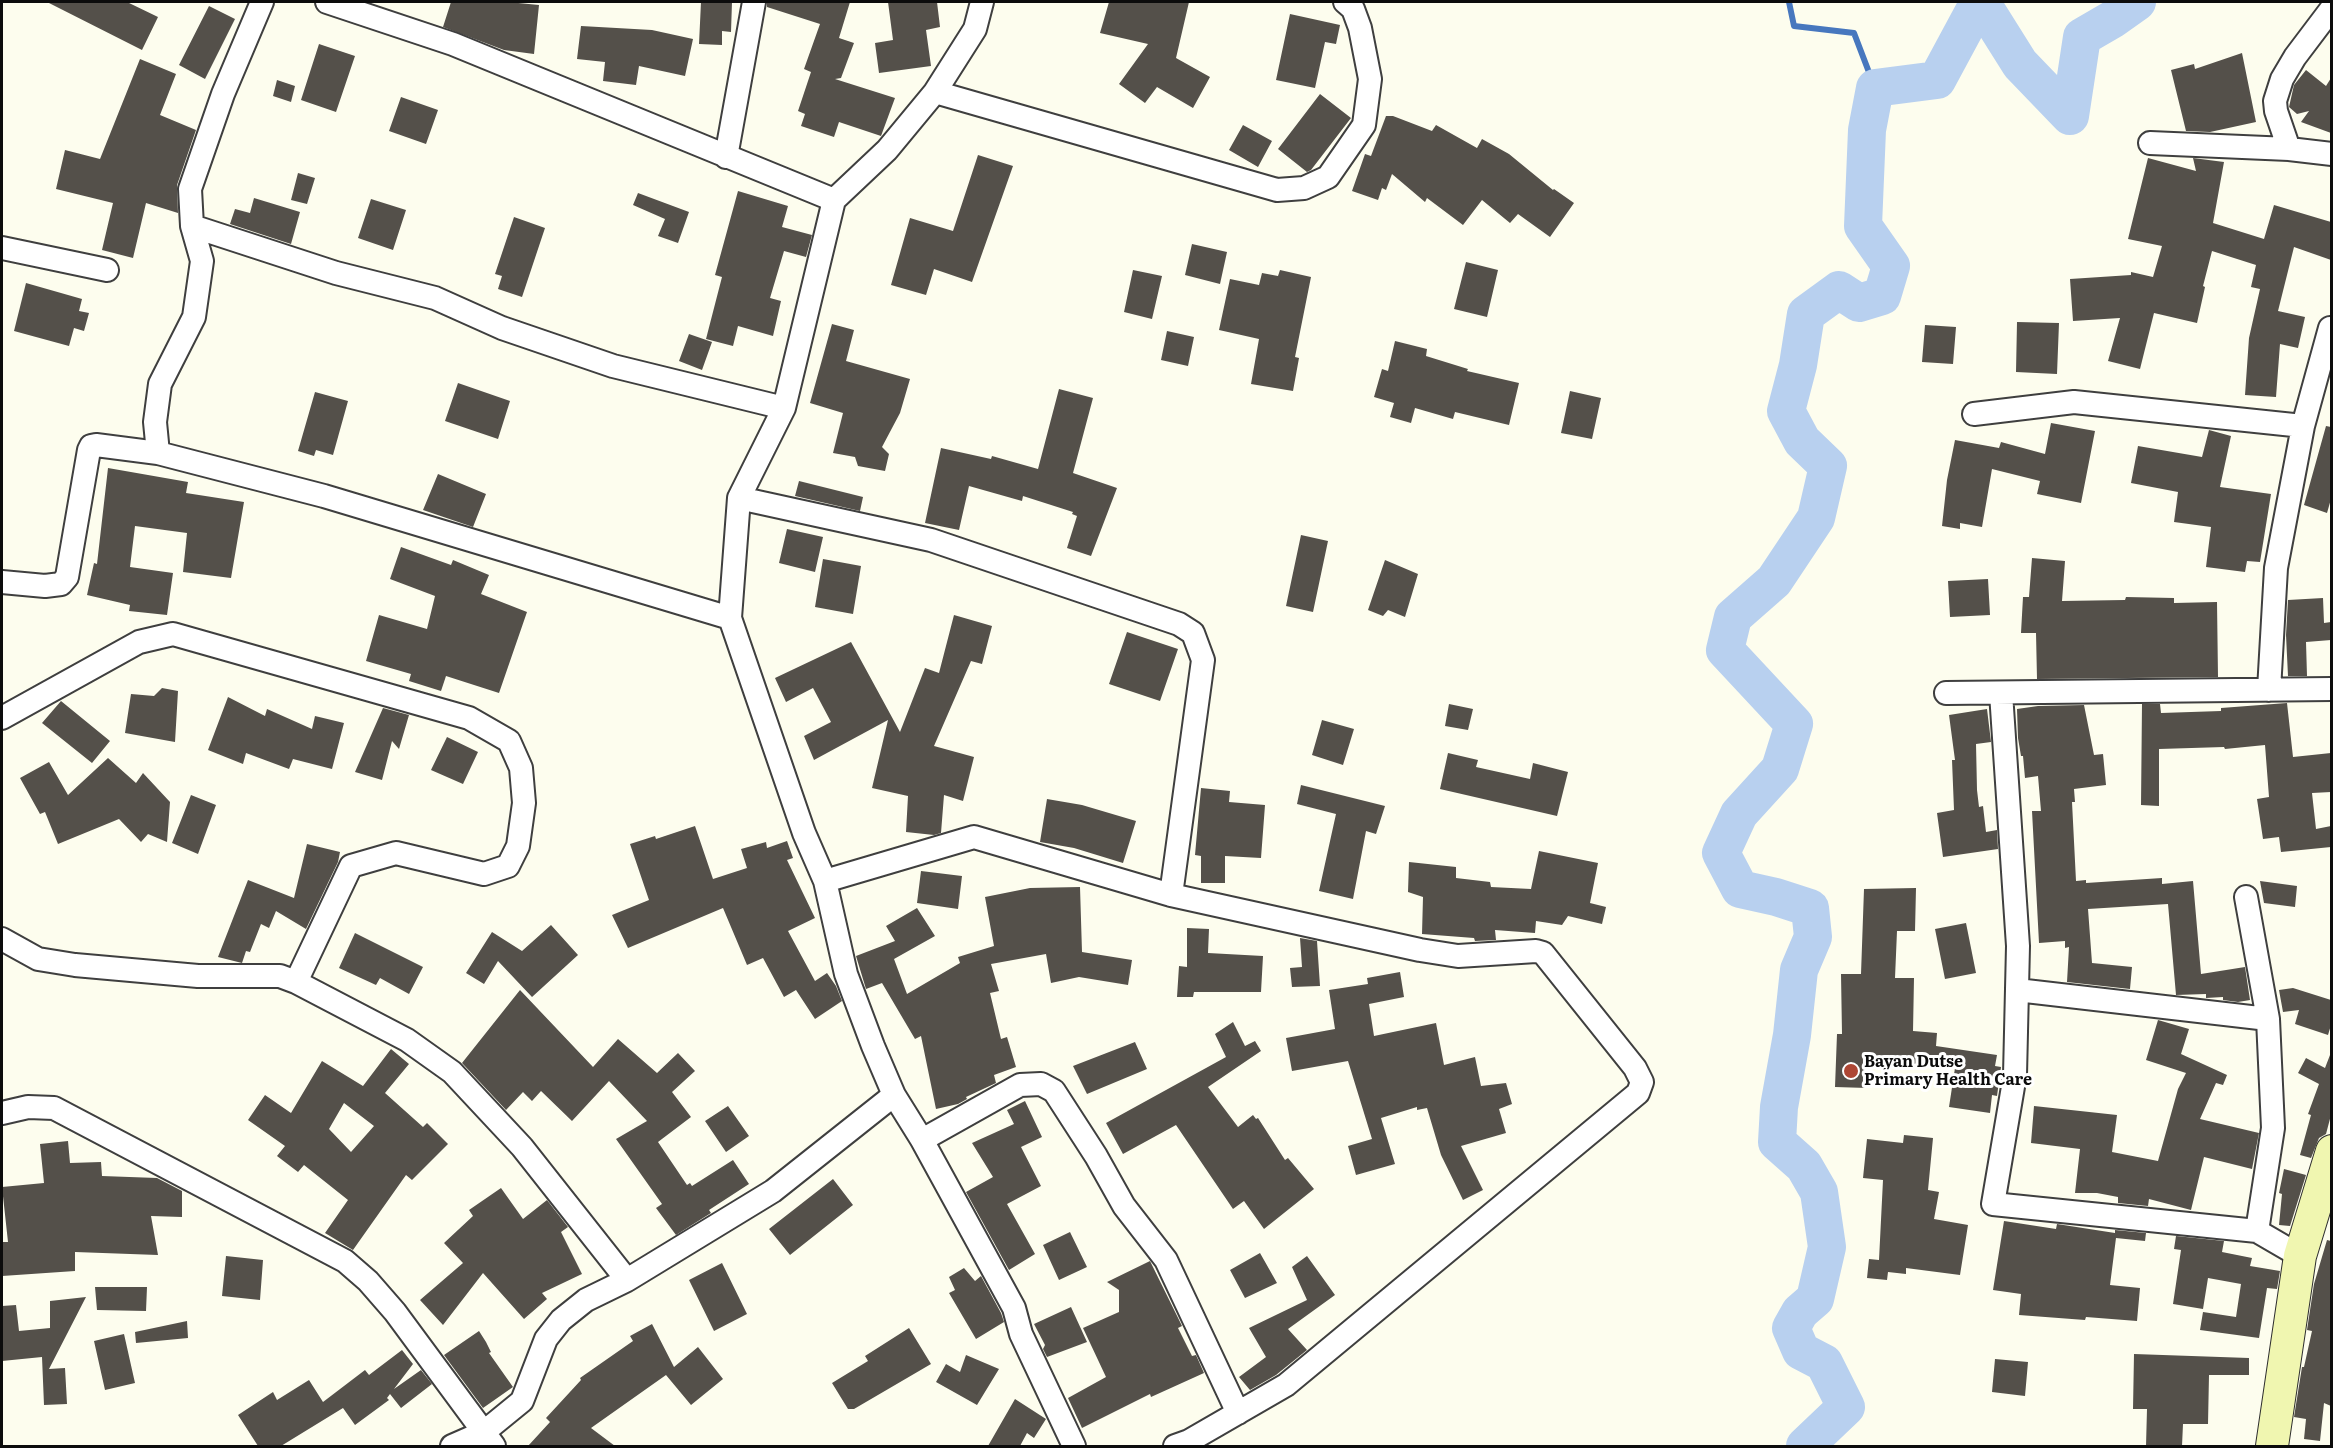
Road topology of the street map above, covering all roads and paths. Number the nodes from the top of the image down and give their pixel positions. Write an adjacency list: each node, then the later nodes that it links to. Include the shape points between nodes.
1 (261, 2): 13 (street, via 190,189)
2 (327, 2): 11 (street, via 453,44)
3 (754, 2): 11 (street)
4 (982, 2): 7 (street, via 975,28)
5 (1345, 2): 7 (street, via 1353,9 1360,28 1370,80 1364,125 1328,177 1304,188 1277,190)
6 (2331, 8): 9 (street, via 2282,79 2276,111)
7 (935, 92): 12 (street, via 887,150)
8 (2150, 143): 9 (street)
9 (2289, 149): 10 (street)
10 (2331, 154)
11 (726, 157): 12 (street)
12 (834, 200): 17 (street)
13 (192, 226): 17 (street, via 336,273 435,298 502,328 613,366); 20 (street, via 202,261 194,317 160,384 155,422)
14 (2, 248): 15 (street)
15 (108, 270)
16 (2330, 328): 19 (street)
17 (784, 408): 21 (street)
18 (1974, 414): 19 (street, via 2074,402)
19 (2303, 426): 25 (street, via 2276,568)
20 (158, 453): 22 (street, via 91,446 67,577 61,584 45,586); 23 (street, via 324,496)
21 (739, 498): 23 (street); 30 (street, via 931,540 1179,624 1193,633 1203,660)
22 (2, 582)
23 (730, 618): 29 (street, via 804,833)
24 (2331, 689): 25 (street)
25 (2269, 690): 27 (street)
26 (1946, 693): 27 (street)
27 (2001, 693): 34 (street, via 2018,946)
28 (2, 718): 33 (street, via 139,642 173,634 469,718 509,741 521,768 524,803 518,846 508,866 484,874 396,853 351,866)
29 (825, 880): 30 (street, via 974,837); 36 (street, via 846,974)
30 (1171, 895): 43 (street, via 1458,956 1543,953 1642,1082 1638,1093 1286,1385)
31 (2246, 897): 35 (street)
32 (2, 939): 33 (street, via 38,959 75,965 198,976 280,976)
33 (296, 982): 42 (street, via 407,1040 452,1072 522,1147)
34 (2017, 990): 35 (street); 40 (street, via 2015,1075 1993,1204)
35 (2268, 1019): 40 (street, via 2273,1128)
36 (894, 1095): 38 (street); 42 (street, via 773,1191)
37 (2, 1113): 44 (street, via 28,1107 54,1108 345,1261 395,1312)
38 (922, 1140): 43 (street, via 1020,1085 1041,1084 1054,1090 1124,1206 1166,1260); 46 (street, via 1014,1308 1021,1334)
39 (2331, 1151): 41 (street)
40 (2257, 1231): 41 (street)
41 (2300, 1256): 48 (street)
42 (627, 1280): 44 (street, via 586,1300 561,1320 546,1339 522,1401)
43 (1238, 1413): 47 (street)
44 (489, 1439): 45 (street)
45 (452, 1446)
46 (1074, 1446)
47 (1175, 1446)
48 (2272, 1446)

